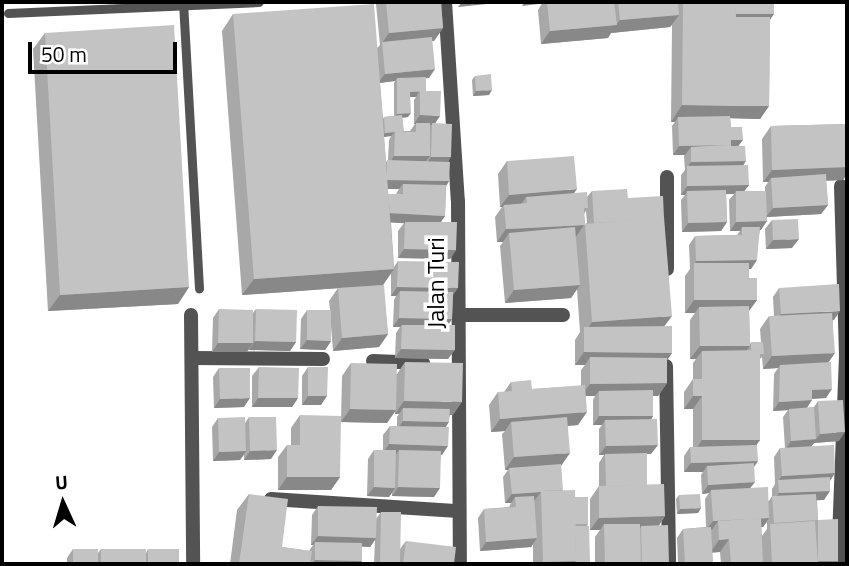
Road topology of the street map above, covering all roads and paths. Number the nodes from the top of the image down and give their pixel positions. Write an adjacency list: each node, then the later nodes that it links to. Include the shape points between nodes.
1 (259, 2): 3 (lane)
2 (444, 2): 10 (street, Jalan Turi, via 458,201)
3 (183, 4): 4 (lane); 8 (lane)
4 (8, 13)
5 (667, 177): 7 (street)
6 (841, 186): 13 (street)
7 (667, 284)
8 (199, 289)
9 (191, 315): 14 (street)
10 (460, 315): 11 (street); 17 (street, Jalan Turi)
11 (564, 315)
12 (666, 352): 22 (street)
13 (846, 355): 23 (street)
14 (192, 358): 15 (street); 20 (street)
15 (323, 359)
16 (373, 361): 17 (street)
17 (447, 365): 19 (street, Jalan Turi)
18 (249, 497): 19 (street)
19 (458, 511): 21 (street, Jalan Turi)
20 (193, 564)
21 (460, 564)
22 (669, 564)
23 (838, 564)

